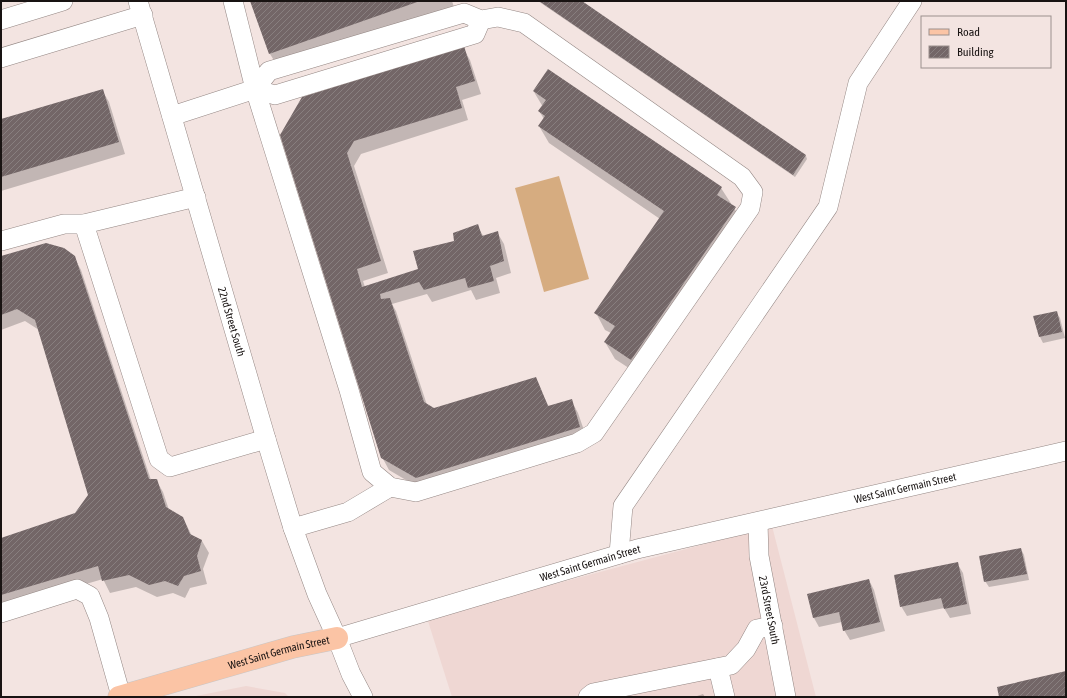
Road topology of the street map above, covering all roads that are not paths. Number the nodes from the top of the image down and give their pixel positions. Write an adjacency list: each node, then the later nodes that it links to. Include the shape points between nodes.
1 (63, 1): 5 (street)
2 (233, 1): 7 (street)
3 (912, 1): 17 (street, via 858,83 828,207 623,506)
4 (141, 8): 6 (street); 8 (street, 22nd Street South)
5 (1, 20)
6 (1, 58)
7 (256, 90): 8 (street); 14 (street, via 372,472); 14 (street, via 275,95 475,34 481,20 498,17 524,23 742,177 753,192 750,208 594,433 577,443 416,492)
8 (172, 116): 9 (street, 22nd Street South)
9 (196, 197): 10 (street); 12 (street, 22nd Street South)
10 (84, 224): 11 (street, via 64,224); 12 (street, via 159,459 170,467)
11 (1, 242)
12 (266, 439): 16 (street, 22nd Street South)
13 (1066, 451): 15 (street, West Saint Germain Street)
14 (390, 487): 16 (street, via 348,512)
15 (758, 522): 17 (street, West Saint Germain Street); 19 (street, 23rd Street South, via 759,556)
16 (294, 528): 20 (street, 22nd Street South, via 317,594)
17 (619, 554): 20 (street, West Saint Germain Street)
18 (1, 612): 22 (street, via 77,589 90,596 99,618)
19 (773, 626): 21 (street, via 757,629 746,649 731,665); 26 (street, 23rd Street South)
20 (337, 638): 22 (main road, West Saint Germain Street, via 293,646); 23 (street, 22nd Street South)
21 (718, 668): 24 (street, via 593,693); 25 (street)
22 (120, 697)
23 (363, 697)
24 (588, 697)
25 (725, 697)
26 (786, 697)

